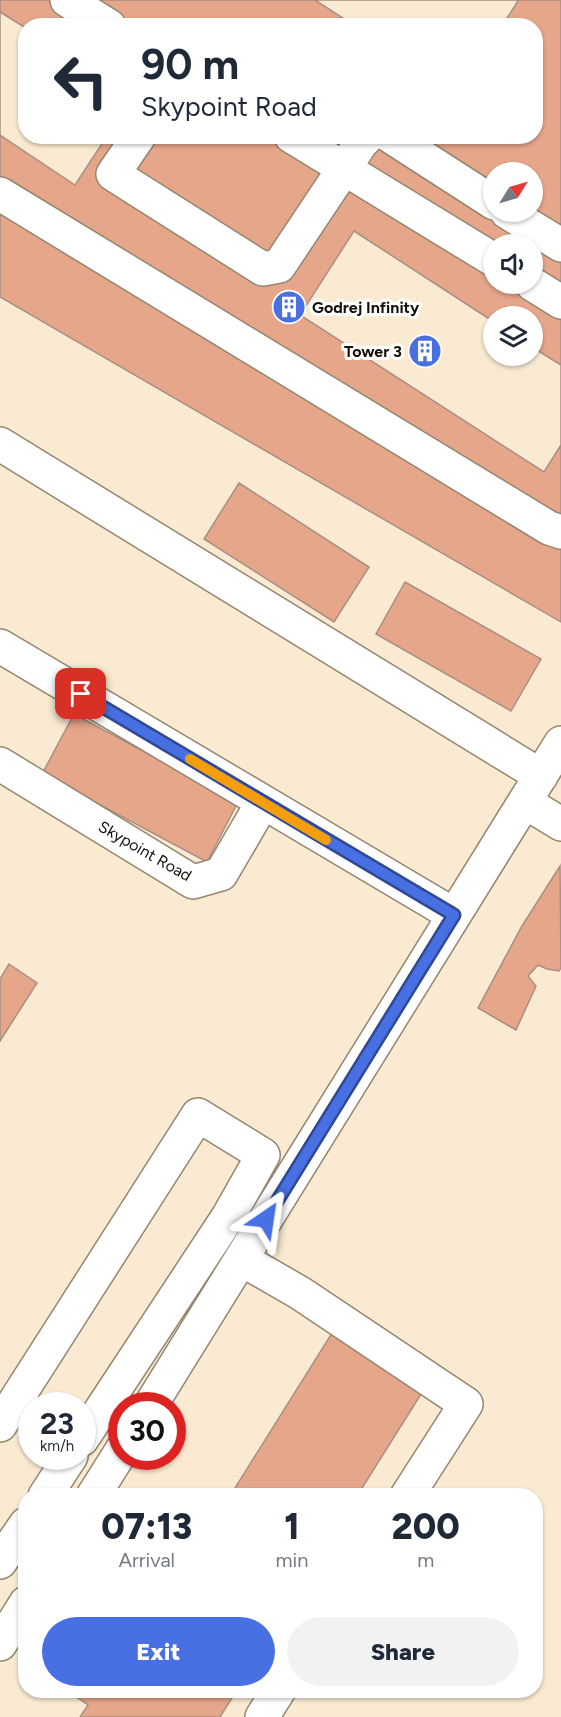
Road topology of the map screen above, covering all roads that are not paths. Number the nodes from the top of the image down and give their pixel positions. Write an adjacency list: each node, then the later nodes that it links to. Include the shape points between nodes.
1 (67, 0): 2 (street)
2 (96, 18)
3 (134, 144): 7 (street, via 113,174 263,269 279,266)
4 (304, 144): 7 (street)
5 (362, 144): 7 (street)
6 (402, 144): 9 (street)
7 (344, 169): 12 (street)
8 (0, 194): 16 (street)
9 (483, 196)
10 (523, 222): 11 (street)
11 (561, 245)
12 (483, 253)
13 (543, 291): 14 (street)
14 (561, 302)
15 (0, 444): 19 (street)
16 (557, 526)
17 (0, 646): 20 (street)
18 (0, 764): 20 (street, Skypoint Road, via 193,882 221,874)
19 (547, 772): 21 (street); 22 (street)
20 (263, 802): 22 (street)
21 (561, 824)
22 (454, 915): 23 (street)
23 (241, 1259): 25 (street); 33 (street, via 300,1293 466,1404)
24 (21, 1392): 27 (street, via 198,1115 263,1155 221,1227)
25 (159, 1392)
26 (18, 1397): 28 (street)
27 (96, 1418)
28 (0, 1425)
29 (61, 1470): 31 (street)
30 (109, 1470): 32 (street)
31 (50, 1488)
32 (98, 1488)
33 (412, 1488)
34 (18, 1536): 35 (street)
35 (0, 1562)
36 (18, 1616): 37 (street)
37 (0, 1644)
38 (274, 1698): 39 (street)
39 (262, 1717)

